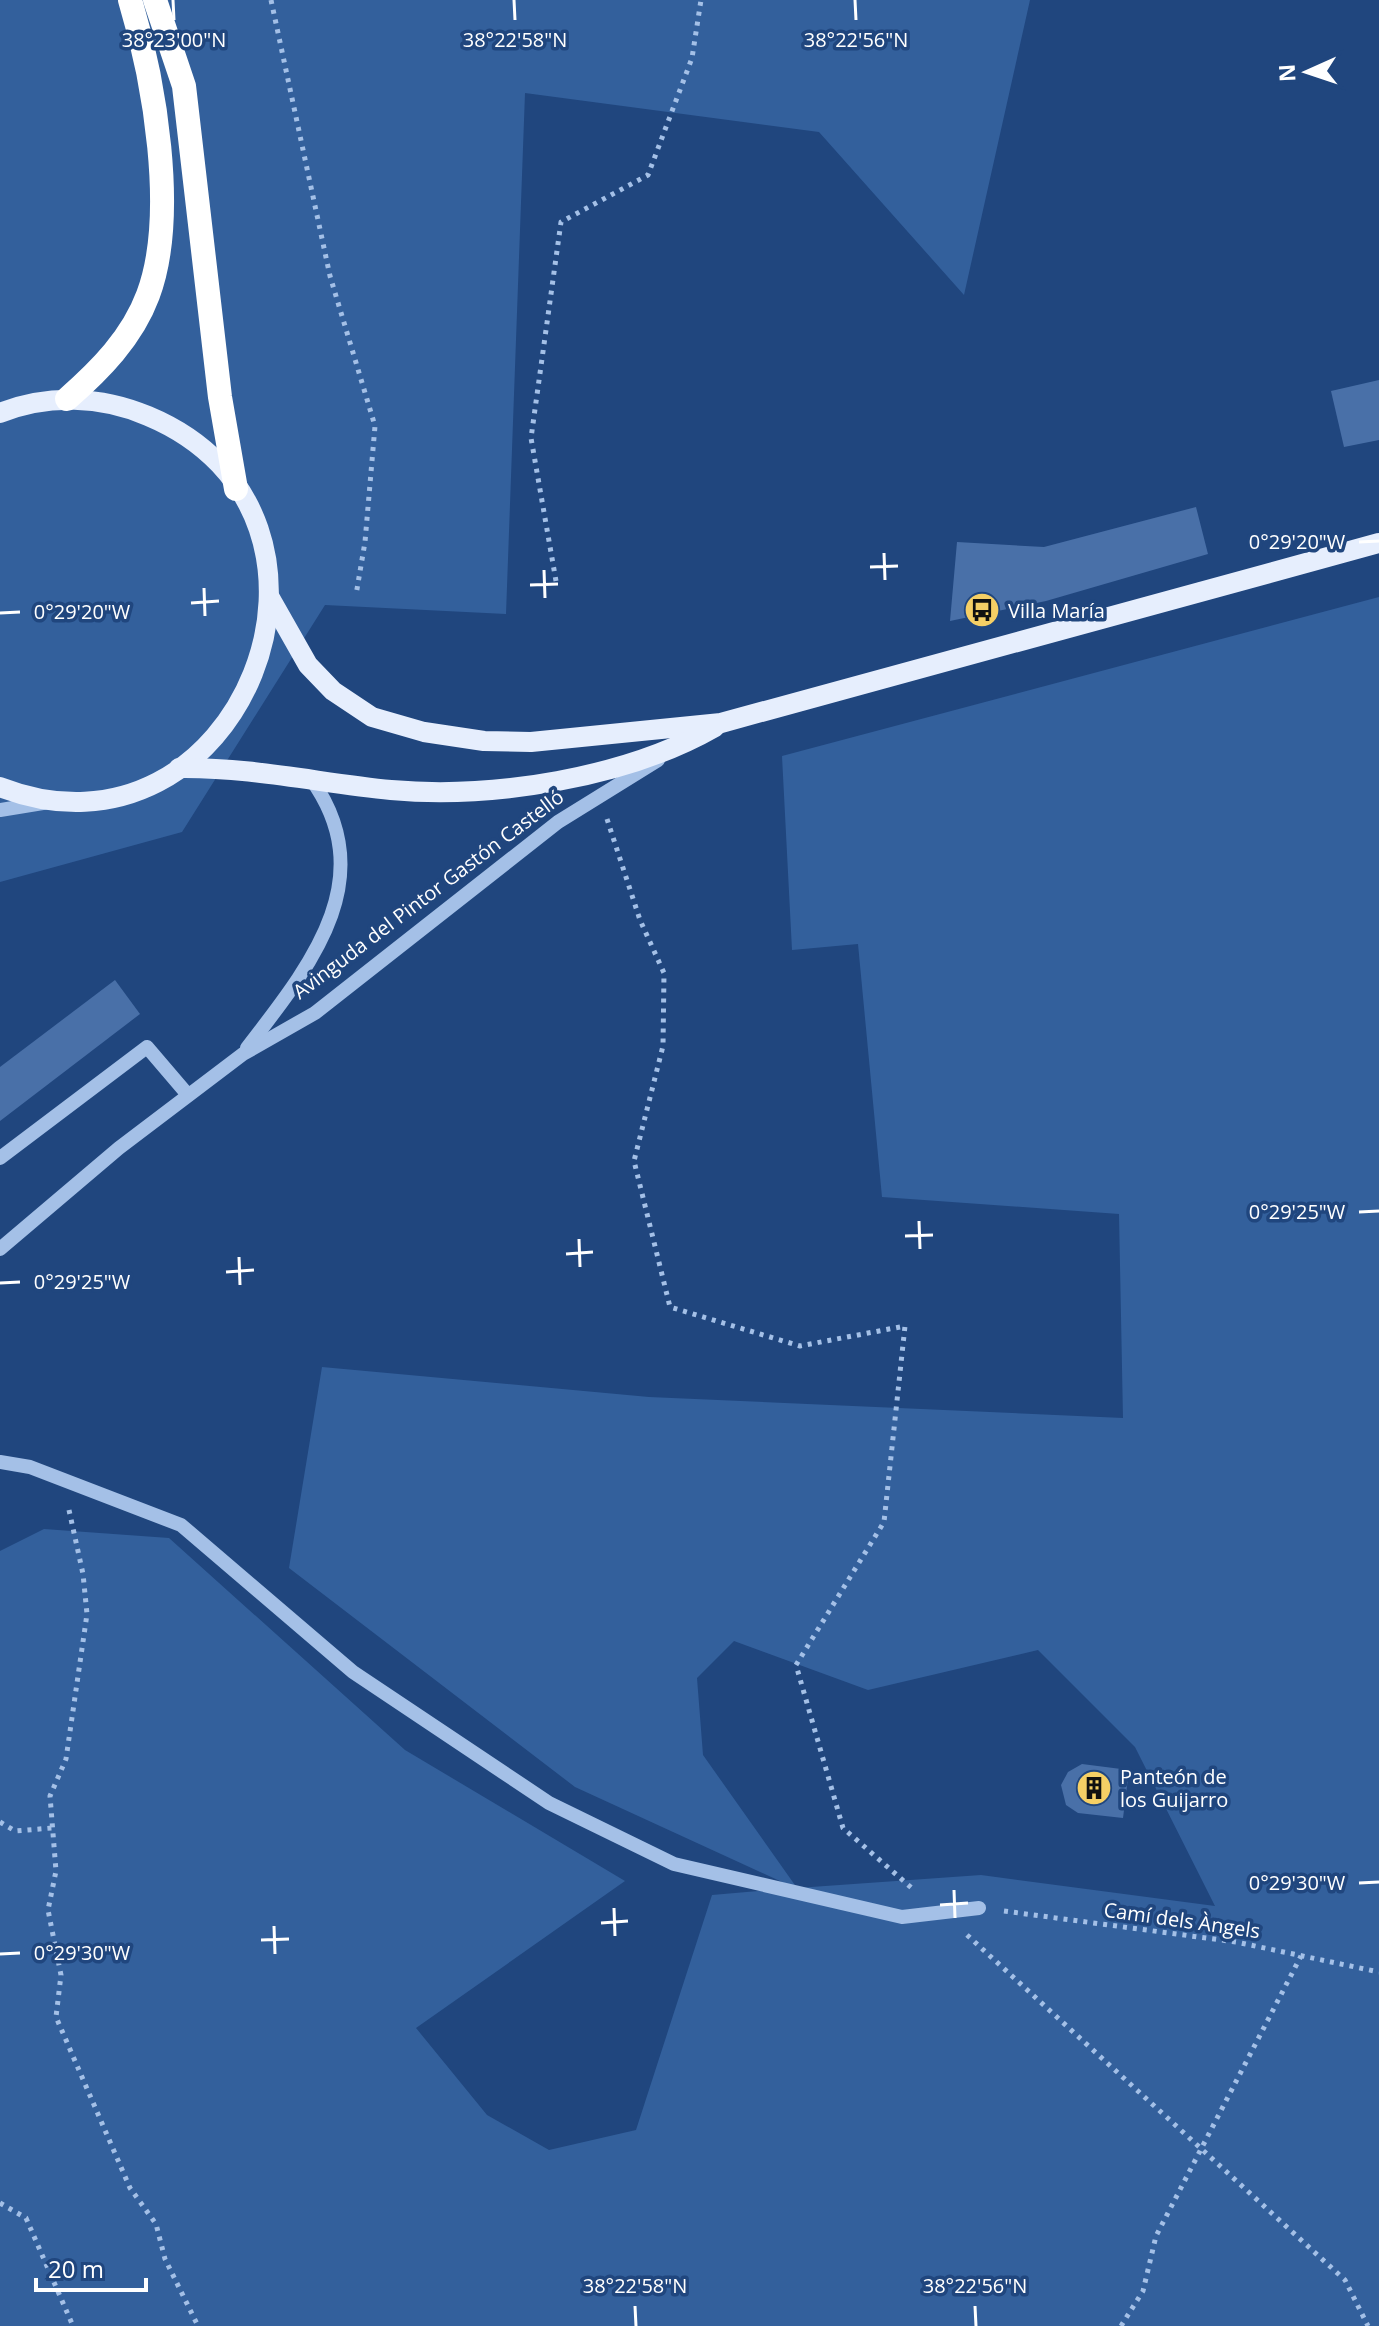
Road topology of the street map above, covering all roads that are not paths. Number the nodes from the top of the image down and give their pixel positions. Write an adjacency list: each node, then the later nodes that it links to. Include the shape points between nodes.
1 (130, 0): 3 (highway, via 145,50 158,138 160,241 149,294 129,334)
2 (155, 0): 5 (highway, via 184,86 220,397)
3 (67, 399): 4 (main road); 5 (main road, via 100,401 163,422 208,455)
4 (0, 413)
5 (236, 489): 7 (main road, via 261,541)
6 (1379, 543): 8 (main road, Avinguda del Pintor Gastón Castelló)
7 (270, 598): 8 (main road, Avinguda del Pintor Gastón Castelló, via 308,665 333,691 372,717 424,732 531,742); 10 (main road, via 266,638 236,712)
8 (721, 723): 9 (main road, Avinguda del Pintor Gastón Castelló)
9 (683, 746): 11 (main road, Avinguda del Pintor Gastón Castelló, via 561,780 450,791); 15 (street, Avinguda del Pintor Gastón Castelló, via 558,822 315,1013)
10 (179, 768): 11 (main road, Avinguda del Pintor Gastón Castelló); 13 (main road, via 142,787 102,798)
11 (311, 779): 15 (street, Avinguda del Pintor Gastón Castelló, via 330,806 340,835 336,902 321,943)
12 (0, 787): 13 (main road)
13 (59, 800): 14 (street)
14 (0, 810)
15 (243, 1054): 16 (street, Avinguda del Pintor Gastón Castelló)
16 (188, 1095): 17 (street, via 147,1047); 18 (street, Avinguda del Pintor Gastón Castelló, via 47,1205)
17 (0, 1158)
18 (0, 1249)
19 (0, 1462): 20 (street, via 62,1479 181,1525 353,1672 549,1803 674,1864 902,1917)
20 (979, 1908)

